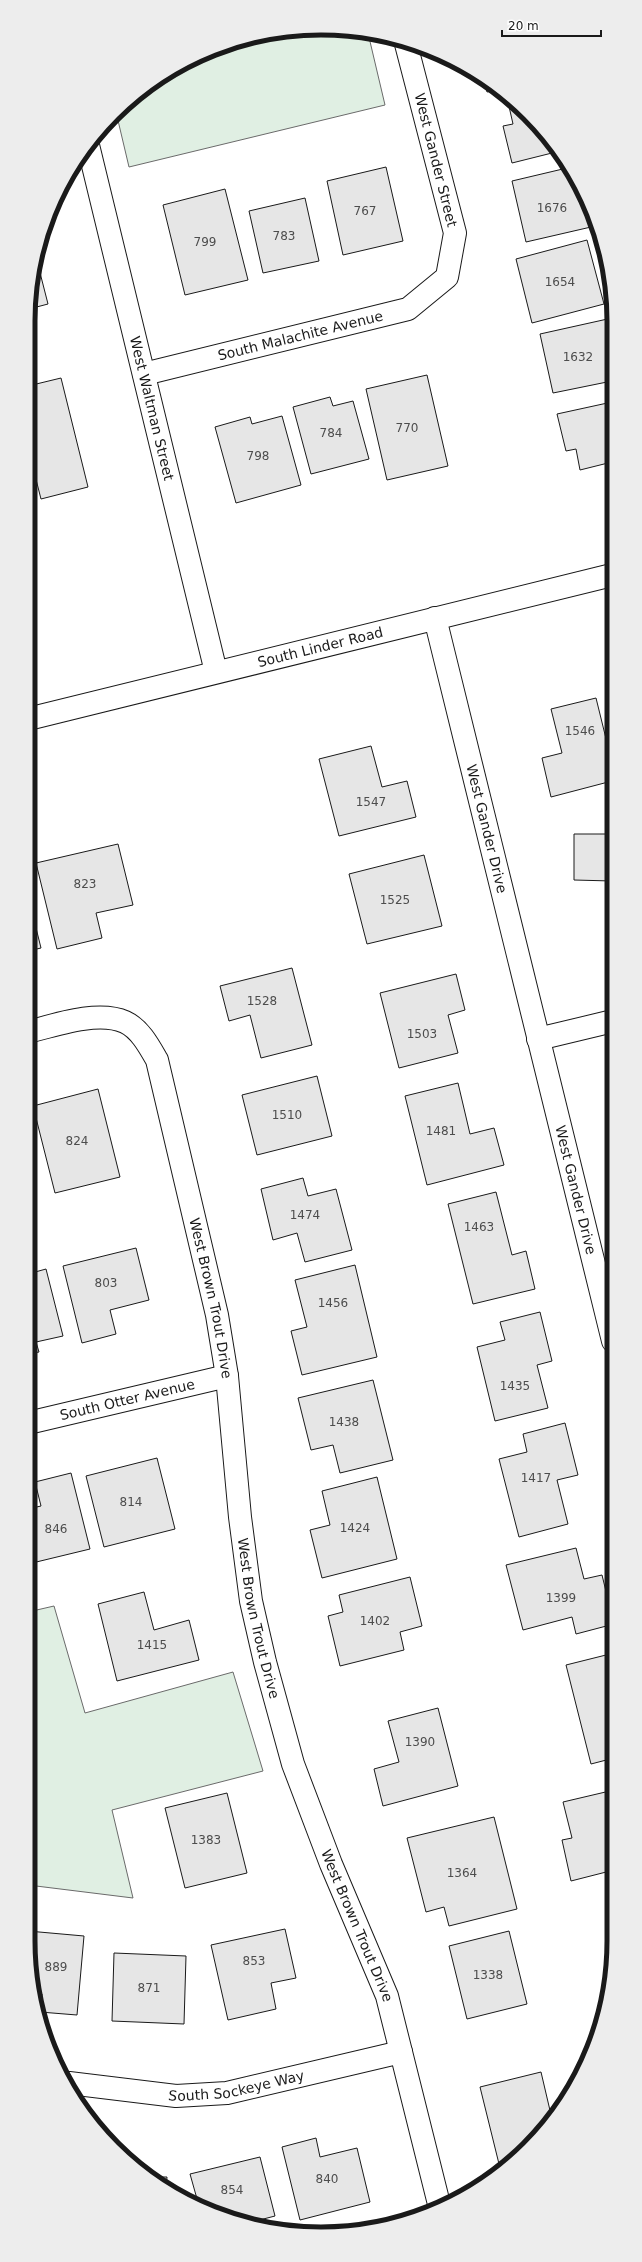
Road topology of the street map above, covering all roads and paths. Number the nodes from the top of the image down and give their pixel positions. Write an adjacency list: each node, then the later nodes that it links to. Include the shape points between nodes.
1 (407, 48): 3 (street, West Gander Street, via 455,233)
2 (90, 153): 4 (street, West Waltman Street)
3 (447, 277): 4 (street, South Malachite Avenue, via 408,309)
4 (144, 374): 7 (street, West Waltman Street)
5 (607, 576): 6 (street, South Linder Road)
6 (435, 618): 7 (street, South Linder Road); 11 (street, West Gander Drive)
7 (216, 672): 8 (street, South Linder Road)
8 (35, 717)
9 (607, 1022): 11 (street)
10 (35, 1030): 13 (street, West Brown Trout Drive, via 76,1020 102,1018 126,1022 145,1039 157,1060 205,1259)
11 (538, 1039): 12 (street, West Gander Drive)
12 (607, 1317)
13 (227, 1376): 14 (street, South Otter Avenue); 15 (street, West Brown Trout Drive, via 240,1517 251,1601 264,1662 293,1764 331,1864 387,1996)
14 (35, 1421)
15 (401, 2052): 16 (street, South Sockeye Way, via 228,2093 176,2096); 17 (street, West Brown Trout Drive)
16 (73, 2083)
17 (438, 2202)

